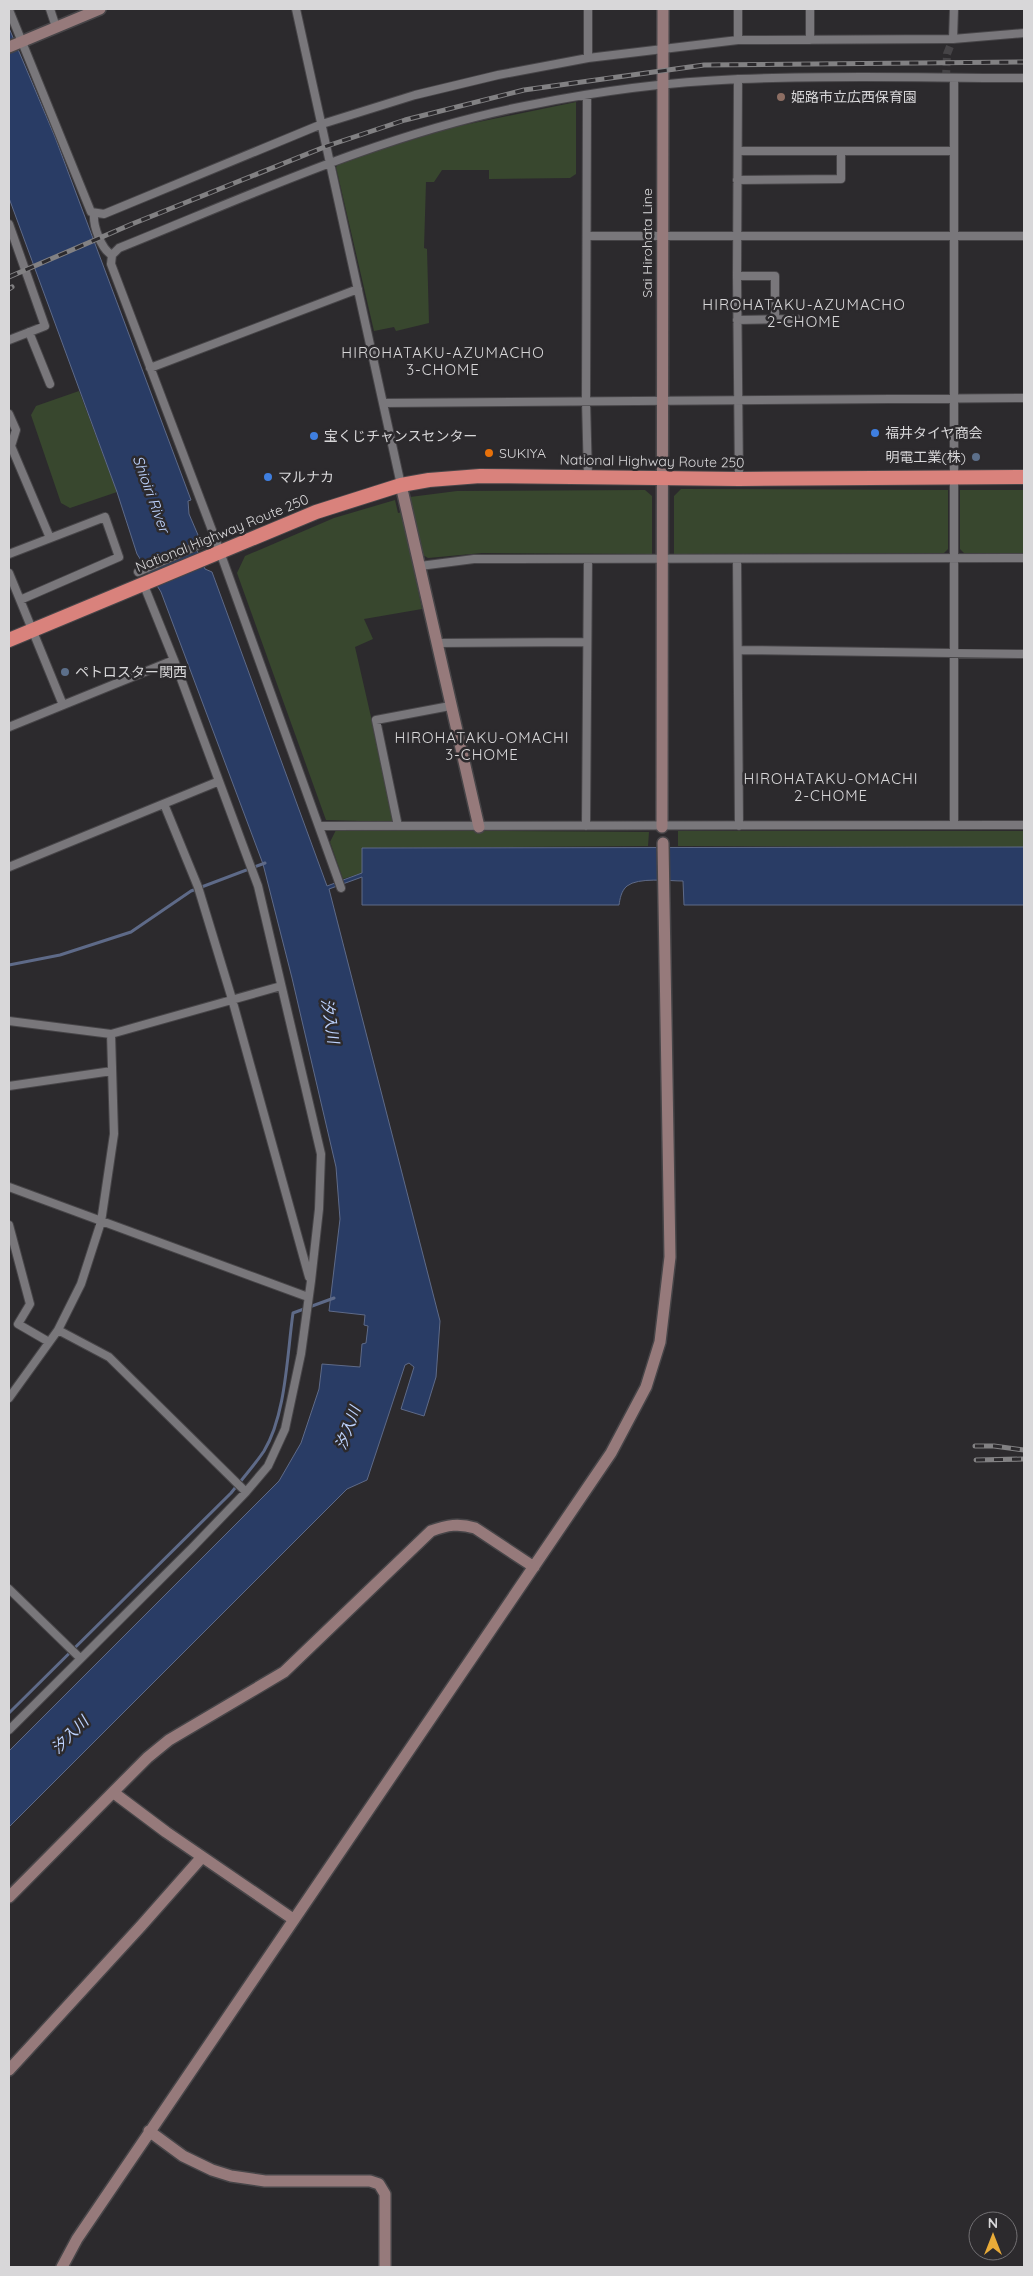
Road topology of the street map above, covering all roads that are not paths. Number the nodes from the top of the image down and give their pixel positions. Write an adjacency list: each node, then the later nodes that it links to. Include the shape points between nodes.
1 (50, 9): 11 (street)
2 (100, 9): 10 (street)
3 (296, 9): 25 (street)
4 (588, 9): 19 (street)
5 (663, 9): 18 (street, Sai Hirohata Line)
6 (738, 9): 14 (street)
7 (810, 9): 15 (street)
8 (954, 9): 13 (street)
9 (9, 10): 16 (street)
10 (85, 12): 11 (street)
11 (56, 27): 16 (street)
12 (1024, 34): 13 (street)
13 (953, 39): 15 (street)
14 (738, 40): 15 (street); 18 (street)
15 (810, 40)
16 (21, 42): 17 (street); 31 (street)
17 (9, 47)
18 (663, 48): 19 (street); 23 (street, Sai Hirohata Line)
19 (588, 58): 25 (street, via 415,95)
20 (954, 78): 21 (street); 22 (street); 28 (street)
21 (1024, 78)
22 (738, 79): 23 (street); 26 (street)
23 (663, 84): 24 (street); 34 (street, Sai Hirohata Line)
24 (587, 96): 29 (street, via 467,119); 33 (street)
25 (322, 124): 29 (street); 31 (street, via 104,214)
26 (738, 151): 27 (street); 30 (street)
27 (841, 151): 28 (street); 30 (street, via 841,179)
28 (954, 151): 36 (street)
29 (330, 163): 39 (street, via 119,248); 41 (street)
30 (737, 180): 35 (street)
31 (94, 214): 39 (street, via 100,238)
32 (9, 224): 38 (street)
33 (587, 236): 34 (street); 53 (street)
34 (662, 236): 35 (street); 52 (street, Sai Hirohata Line)
35 (737, 236): 36 (street); 40 (street)
36 (954, 236): 37 (street); 50 (street)
37 (1024, 236)
38 (12, 245): 45 (street, via 45,326)
39 (112, 255): 47 (street, via 111,264)
40 (737, 276): 42 (street, via 775,276); 44 (street)
41 (358, 289): 47 (street); 54 (street)
42 (776, 319): 43 (street); 44 (street)
43 (797, 319)
44 (737, 320): 51 (street)
45 (29, 332): 46 (street); 48 (street)
46 (9, 340)
47 (150, 368): 64 (street)
48 (50, 384)
49 (1024, 398): 50 (street)
50 (954, 399): 51 (street); 59 (street)
51 (737, 400): 52 (street); 61 (street)
52 (663, 401): 53 (street); 58 (street, Sai Hirohata Line)
53 (586, 402): 54 (street); 57 (street)
54 (383, 403): 62 (street)
55 (9, 414): 56 (street, via 16,430)
56 (10, 446): 63 (street)
57 (588, 477): 58 (highway, National Highway Route 250); 62 (highway, National Highway Route 250, via 480,476)
58 (662, 477): 61 (highway, National Highway Route 250); 70 (street, Sai Hirohata Line)
59 (953, 477): 60 (highway, National Highway Route 250); 61 (highway, National Highway Route 250); 67 (street)
60 (1024, 477)
61 (739, 479)
62 (401, 485): 65 (highway, National Highway Route 250, via 316,512); 72 (street)
63 (50, 538): 66 (street); 75 (street, via 105,516 119,557)
64 (215, 538): 65 (street); 74 (street)
65 (220, 552): 74 (highway, National Highway Route 250); 91 (street)
66 (9, 554)
67 (954, 558): 68 (street); 71 (street); 81 (street)
68 (1024, 558)
69 (588, 560): 70 (street); 72 (street, via 474,559); 78 (street)
70 (662, 560): 71 (street); 96 (street, Sai Hirohata Line)
71 (737, 560): 80 (street)
72 (420, 566): 79 (street)
73 (9, 573): 75 (street)
74 (140, 578): 76 (highway, National Highway Route 250); 83 (street)
75 (20, 600): 76 (street)
76 (32, 630): 77 (highway, National Highway Route 250); 84 (street)
77 (9, 640)
78 (587, 642): 79 (street); 93 (street)
79 (437, 643): 85 (street)
80 (738, 650): 81 (street); 94 (street)
81 (954, 653): 82 (street); 89 (street)
82 (1024, 654)
83 (174, 660): 84 (street); 87 (street)
84 (62, 705): 86 (street)
85 (450, 706): 92 (street, via 376,720); 95 (street)
86 (9, 727)
87 (218, 782): 88 (street); 100 (street, via 258,886)
88 (164, 804): 98 (street); 101 (street, via 198,887)
89 (954, 824): 90 (street); 94 (street)
90 (1024, 825)
91 (319, 826): 92 (street); 99 (street)
92 (398, 826): 95 (street)
93 (586, 826): 95 (street); 96 (street)
94 (739, 826): 96 (street)
95 (478, 827)
96 (662, 827): 97 (street)
97 (663, 843): 115 (street, via 670,1257 660,1342 646,1387 611,1453)
98 (9, 867)
99 (340, 884)
100 (281, 986): 101 (street); 109 (street, via 321,1154 319,1208)
101 (232, 1000): 103 (street); 109 (street)
102 (9, 1021): 103 (street)
103 (111, 1034): 104 (street)
104 (112, 1071): 105 (street); 107 (street, via 114,1134)
105 (9, 1086)
106 (9, 1187): 107 (street)
107 (101, 1222): 110 (street); 111 (street, via 81,1284)
108 (9, 1225): 112 (street, via 30,1304 18,1324)
109 (310, 1281): 110 (street)
110 (308, 1298): 114 (street, via 301,1354 285,1430 268,1466)
111 (58, 1330): 112 (street); 114 (street, via 109,1357)
112 (49, 1342): 113 (street)
113 (9, 1398)
114 (246, 1492): 117 (street)
115 (534, 1567): 119 (street, via 475,1528 446,1525 431,1531 284,1672 169,1740); 122 (street)
116 (9, 1589): 117 (street)
117 (80, 1658): 118 (street)
118 (9, 1730)
119 (114, 1793): 120 (street); 121 (street)
120 (202, 1856): 122 (street); 123 (street)
121 (9, 1897)
122 (293, 1919): 124 (street)
123 (9, 2070)
124 (149, 2131): 125 (street, via 76,2239); 126 (street, via 183,2156 230,2176 265,2180 370,2181 378,2184 385,2194)
125 (62, 2267)
126 (385, 2267)

